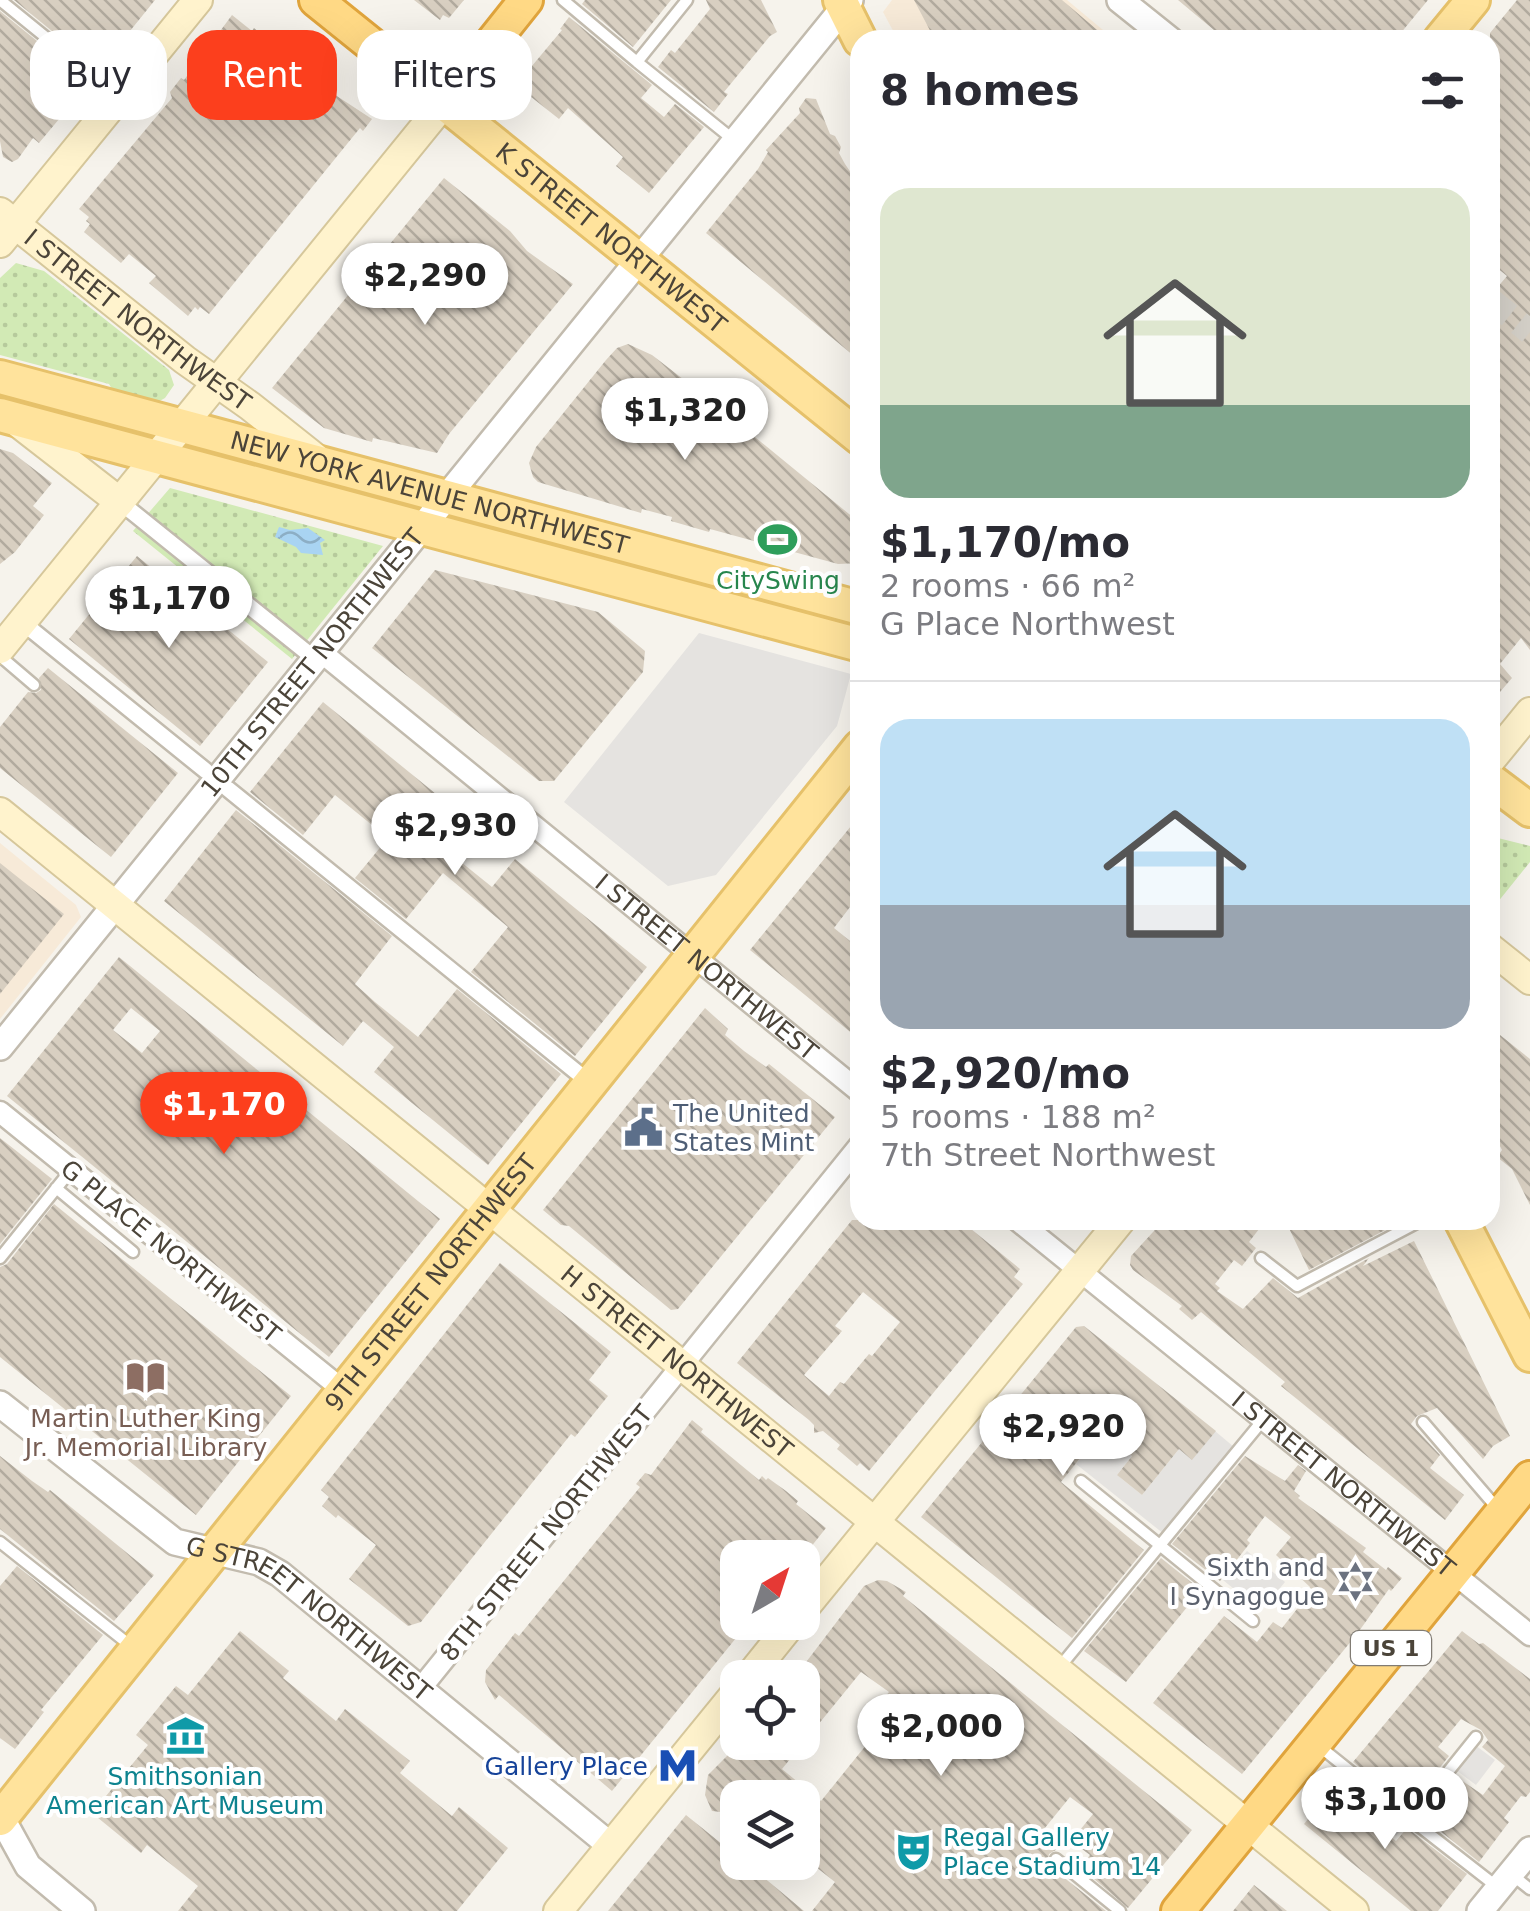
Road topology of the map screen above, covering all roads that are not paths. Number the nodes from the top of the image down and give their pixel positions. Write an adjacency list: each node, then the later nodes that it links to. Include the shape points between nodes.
1 (0, 0): 10 (lane)
2 (198, 0): 16 (main road)
3 (316, 0): 15 (highway, K STREET NORTHWEST)
4 (526, 0): 11 (highway)
5 (563, 0): 17 (lane)
6 (686, 0): 17 (lane)
7 (1120, 0): 13 (street)
8 (1473, 0): 14 (main road)
9 (845, 3): 12 (main road); 21 (street, 10TH STREET NORTHWEST)
10 (37, 30)
11 (502, 30)
12 (856, 30)
13 (1158, 30)
14 (1448, 30)
15 (357, 33)
16 (167, 38)
17 (637, 62): 21 (lane)
18 (98, 120): 22 (main road)
19 (430, 120): 25 (main road)
20 (465, 120): 23 (main road, K STREET NORTHWEST)
21 (736, 141): 23 (street, 10TH STREET NORTHWEST)
22 (5, 227): 25 (main road, I STREET NORTHWEST)
23 (640, 259): 28 (main road, K STREET NORTHWEST); 31 (street, 10TH STREET NORTHWEST)
24 (0, 376): 27 (main road, NEW YORK AVENUE NORTHWEST)
25 (216, 382): 27 (main road); 30 (main road, I STREET NORTHWEST)
26 (6, 416): 29 (main road, NEW YORK AVENUE NORTHWEST); 32 (main road)
27 (182, 426): 29 (main road); 30 (main road, NEW YORK AVENUE NORTHWEST)
28 (850, 430)
29 (158, 456): 32 (main road); 33 (main road, NEW YORK AVENUE NORTHWEST)
30 (324, 464): 31 (main road, NEW YORK AVENUE NORTHWEST)
31 (448, 498): 33 (street, 10TH STREET NORTHWEST); 34 (main road, NEW YORK AVENUE NORTHWEST)
32 (120, 502): 35 (main road); 38 (street)
33 (422, 529): 36 (main road, NEW YORK AVENUE NORTHWEST); 38 (street, 10TH STREET NORTHWEST)
34 (850, 605)
35 (22, 622): 37 (main road); 43 (street)
36 (850, 643)
37 (0, 653): 39 (lane)
38 (318, 655): 48 (street, 10TH STREET NORTHWEST); 50 (street, I STREET NORTHWEST)
39 (34, 684)
40 (1530, 712): 41 (main road)
41 (1500, 749)
42 (850, 760): 50 (main road, 9TH STREET NORTHWEST)
43 (206, 771)
44 (1500, 788): 46 (main road)
45 (228, 789): 53 (street)
46 (1530, 810)
47 (0, 812): 48 (main road, H STREET NORTHWEST)
48 (116, 906): 52 (street, 10TH STREET NORTHWEST); 59 (main road, H STREET NORTHWEST)
49 (1500, 956): 51 (main road)
50 (695, 957): 53 (main road, 9TH STREET NORTHWEST); 54 (street, I STREET NORTHWEST)
51 (1530, 980)
52 (0, 1047)
53 (592, 1084): 59 (main road, 9TH STREET NORTHWEST)
54 (850, 1084)
55 (0, 1112): 57 (street, G PLACE NORTHWEST)
56 (850, 1157): 69 (street, 8TH STREET NORTHWEST)
57 (71, 1170): 58 (lane); 70 (street, G PLACE NORTHWEST)
58 (56, 1188): 64 (lane); 65 (lane)
59 (491, 1209): 69 (main road, H STREET NORTHWEST); 70 (main road, 9TH STREET NORTHWEST)
60 (1029, 1230): 67 (street, I STREET NORTHWEST)
61 (1113, 1230): 67 (main road)
62 (1403, 1230): 66 (lane, via 1297,1286)
63 (1466, 1230): 68 (main road)
64 (133, 1252)
65 (0, 1258)
66 (1261, 1258)
67 (1080, 1271): 72 (street, I STREET NORTHWEST); 77 (main road)
68 (1530, 1355)
69 (682, 1364): 77 (main road, H STREET NORTHWEST); 90 (street, 8TH STREET NORTHWEST)
70 (342, 1390): 81 (main road, 9TH STREET NORTHWEST)
71 (0, 1404): 81 (street, G STREET NORTHWEST, via 166,1536)
72 (1264, 1419): 80 (lane); 82 (street, I STREET NORTHWEST)
73 (1423, 1422): 76 (lane)
74 (1530, 1478): 76 (highway, US 1)
75 (1081, 1482): 80 (lane)
76 (1502, 1513): 82 (highway, US 1)
77 (875, 1522): 83 (main road); 89 (main road, H STREET NORTHWEST)
78 (0, 1530): 79 (lane)
79 (0, 1542): 87 (lane)
80 (1160, 1546): 84 (lane); 89 (lane)
81 (214, 1552): 87 (main road, 9TH STREET NORTHWEST); 90 (street, G STREET NORTHWEST, via 280,1574)
82 (1453, 1572): 85 (street, I STREET NORTHWEST); 93 (highway, US 1)
83 (820, 1589)
84 (1253, 1621)
85 (1530, 1635)
86 (779, 1640): 88 (main road)
87 (136, 1650): 94 (main road, 9TH STREET NORTHWEST)
88 (762, 1660)
89 (1058, 1670): 96 (main road, H STREET NORTHWEST)
90 (420, 1688): 97 (street, G STREET NORTHWEST)
91 (720, 1712): 97 (main road)
92 (1476, 1737): 95 (lane)
93 (1314, 1742): 95 (lane); 96 (highway, US 1)
94 (0, 1816): 102 (street, via 28,1866)
95 (1410, 1819): 100 (lane)
96 (1248, 1824): 101 (main road, H STREET NORTHWEST); 105 (highway, US 1)
97 (611, 1846): 103 (main road)
98 (1530, 1850): 100 (street)
99 (1056, 1859): 104 (lane)
100 (1513, 1884): 106 (street)
101 (1347, 1909)
102 (82, 1911)
103 (558, 1911)
104 (1120, 1911)
105 (1178, 1911)
106 (1480, 1911)

